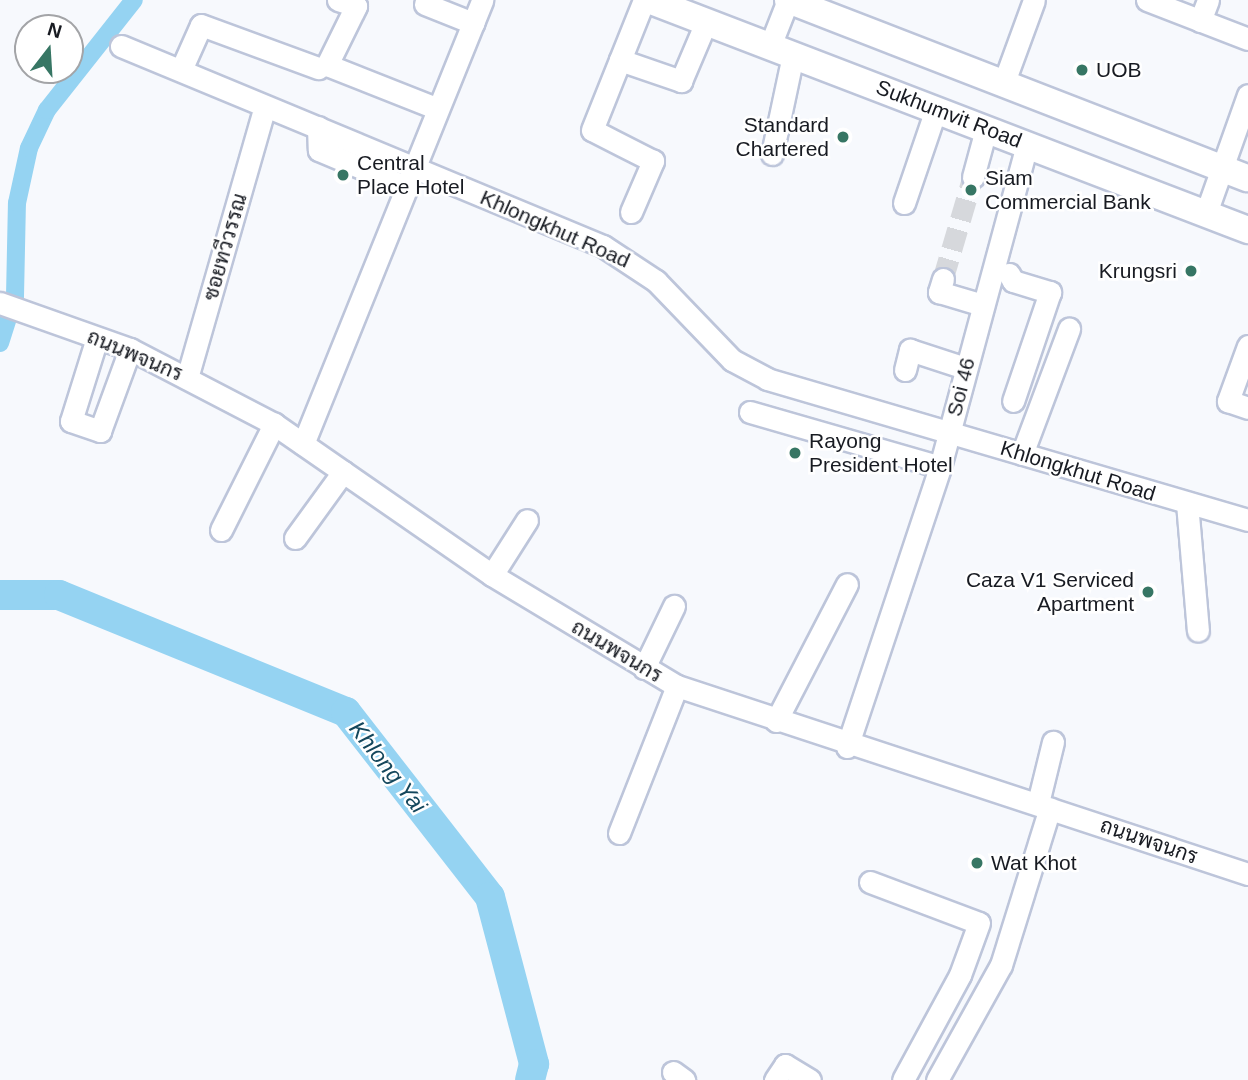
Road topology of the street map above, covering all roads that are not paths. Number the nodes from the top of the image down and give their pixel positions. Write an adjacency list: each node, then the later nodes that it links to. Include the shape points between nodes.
1 (338, 0): 21 (street, via 356,6 327,65)
2 (482, 0): 12 (street)
3 (644, 0): 16 (street)
4 (649, 0): 11 (main road, Sukhumvit Road)
5 (788, 0): 15 (street); 19 (main road)
6 (1034, 0): 19 (street)
7 (1147, 0): 10 (street)
8 (1208, 0): 10 (street)
9 (425, 4): 12 (street)
10 (1200, 21): 13 (street)
11 (706, 22): 15 (main road, Sukhumvit Road); 16 (street, via 681,81)
12 (473, 23): 21 (street)
13 (1248, 39)
14 (121, 46): 18 (street, Khlongkhut Road)
15 (781, 51): 22 (main road, Sukhumvit Road); 26 (street)
16 (620, 60): 32 (street, via 592,130 653,161)
17 (318, 68): 18 (street, via 201,25)
18 (181, 71): 29 (street, Khlongkhut Road, via 318,127)
19 (1004, 82): 27 (main road)
20 (1248, 95): 27 (street)
21 (438, 109): 29 (street)
22 (936, 110): 24 (main road, Sukhumvit Road); 31 (street)
23 (262, 116): 46 (street, ซอยทวีวรรณ)
24 (986, 129): 25 (main road, Sukhumvit Road); 28 (street)
25 (1027, 145): 33 (main road, Sukhumvit Road); 35 (street, Soi 46)
26 (772, 154)
27 (1221, 168): 30 (main road); 33 (street)
28 (973, 177)
29 (410, 178): 48 (street, Khlongkhut Road, via 634,263 748,370); 54 (street)
30 (1248, 178)
31 (904, 203)
32 (631, 212)
33 (1206, 213): 34 (main road, Sukhumvit Road)
34 (1248, 230)
35 (1002, 268): 37 (street); 39 (street, Soi 46); 47 (street, via 1013,281 1050,292)
36 (943, 279): 39 (street, via 939,292)
37 (1052, 280)
38 (0, 303): 41 (street, ถนนพจนกร)
39 (983, 305): 44 (street, Soi 46)
40 (1069, 329): 55 (street)
41 (97, 338): 43 (street, ถนนพจนกร); 43 (street, via 71,421 100,431)
42 (1248, 346): 49 (street, via 1228,401)
43 (130, 349): 46 (street, ถนนพจนกร)
44 (965, 368): 45 (street, via 910,350); 52 (street, Soi 46)
45 (905, 370)
46 (187, 377): 51 (street, ถนนพจนกร)
47 (1013, 401)
48 (864, 407): 52 (street, Khlongkhut Road); 53 (street)
49 (1248, 408)
50 (750, 412): 53 (street)
51 (274, 424): 54 (street, ถนนพจนกร); 61 (street)
52 (950, 432): 55 (street, Khlongkhut Road); 56 (street, Soi 46)
53 (853, 442): 56 (street)
54 (303, 444): 57 (street, ถนนพจนกร)
55 (1022, 454): 58 (street, Khlongkhut Road)
56 (940, 467): 71 (street, Soi 46)
57 (343, 472): 62 (street); 63 (street, ถนนพจนกร)
58 (1186, 503): 60 (street, Khlongkhut Road); 66 (street)
59 (527, 520): 63 (street)
60 (1248, 520)
61 (221, 530)
62 (295, 538)
63 (492, 575): 67 (street, ถนนพจนกร)
64 (847, 584): 69 (street)
65 (674, 606): 67 (street)
66 (1198, 631)
67 (644, 668): 68 (street, ถนนพจนกร)
68 (677, 686): 69 (street, ถนนพจนกร); 73 (street)
69 (776, 721): 71 (street, ถนนพจนกร)
70 (1054, 742): 72 (street)
71 (847, 747): 72 (street, ถนนพจนกร)
72 (1044, 806): 74 (street, ถนนพจนกร); 77 (street, via 1024,907)
73 (619, 833)
74 (1248, 874)
75 (870, 882): 76 (street, via 979,923)
76 (960, 975): 77 (street); 80 (street)
77 (992, 987): 81 (street)
78 (775, 1080): 79 (street, via 785,1065)
79 (810, 1080)
80 (903, 1080)
81 (937, 1080)

